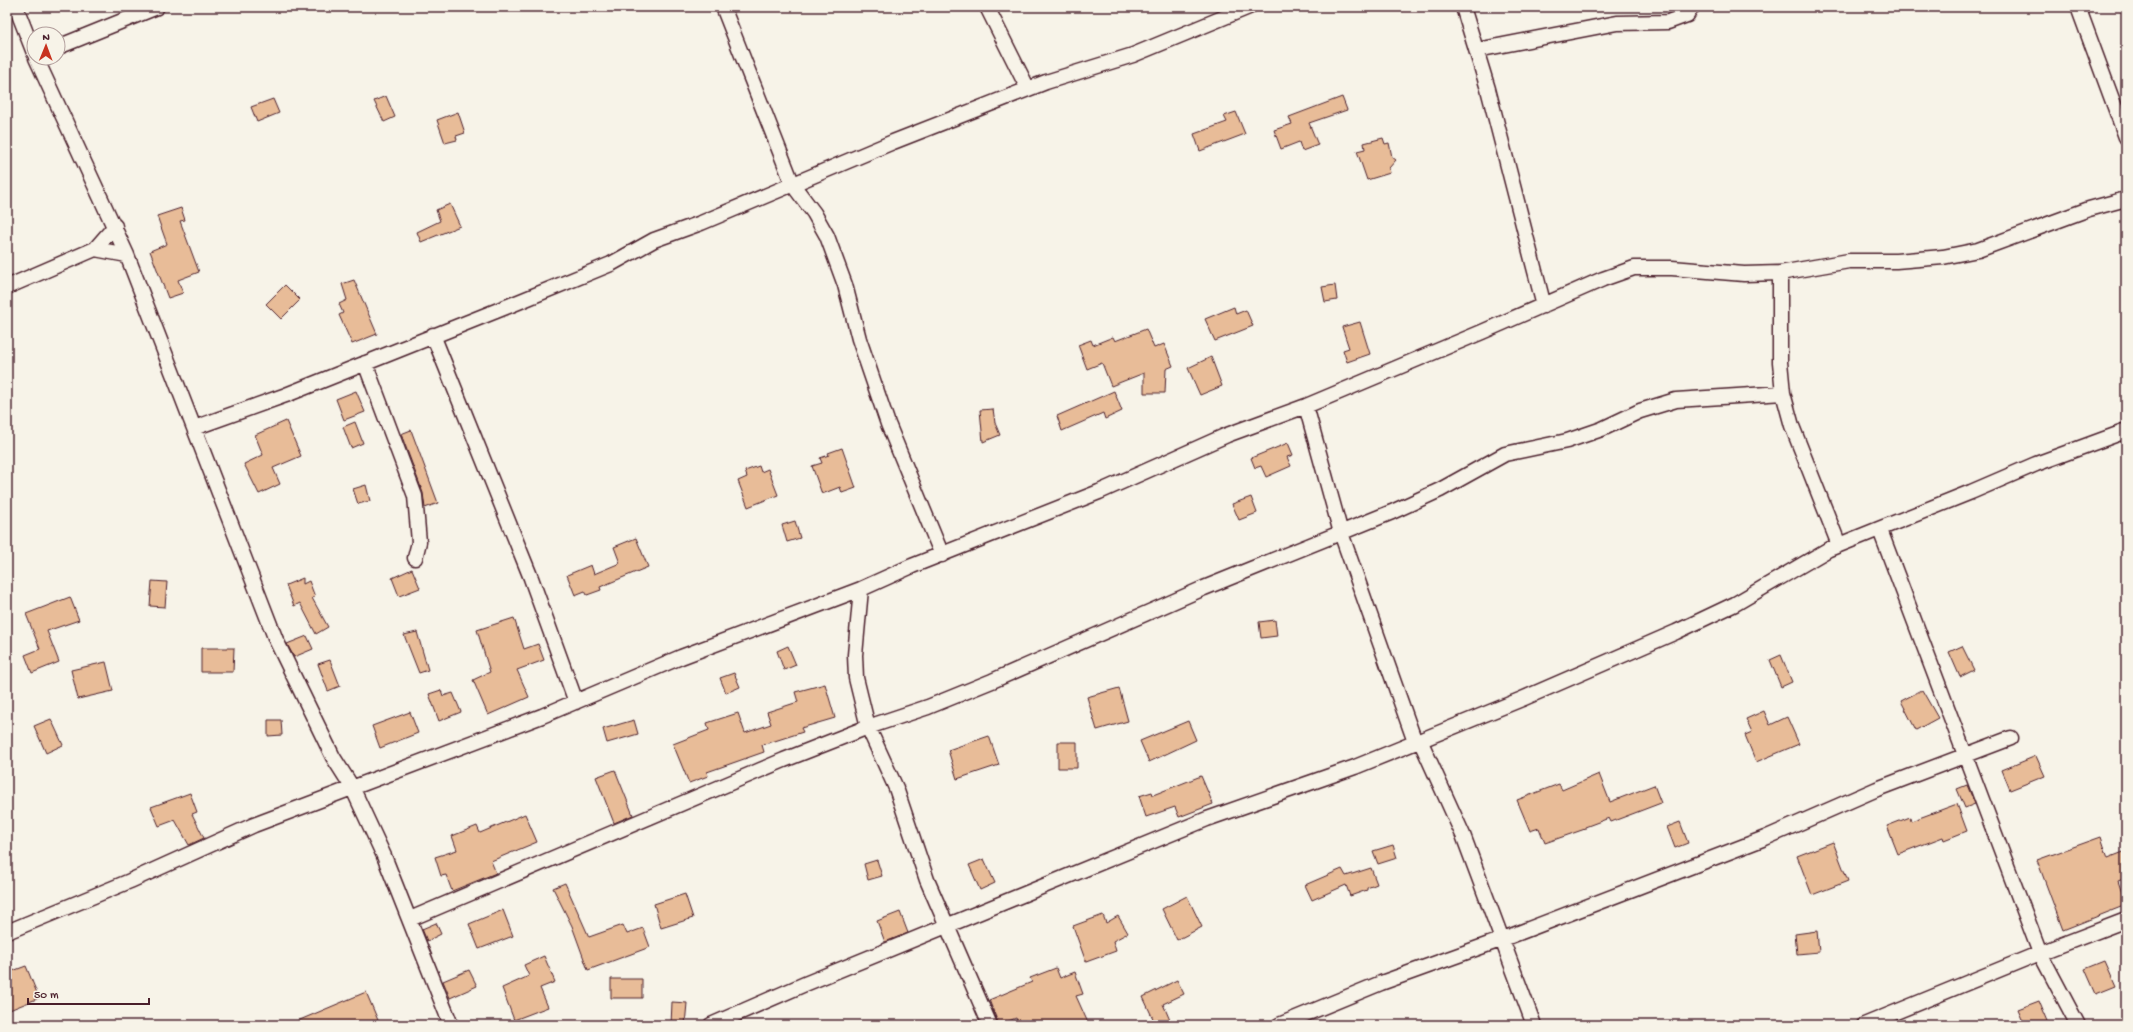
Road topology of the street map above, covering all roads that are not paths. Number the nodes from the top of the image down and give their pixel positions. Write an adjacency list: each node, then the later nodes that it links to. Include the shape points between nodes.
1 (16, 7): 9 (street)
2 (157, 7): 10 (street)
3 (987, 7): 13 (street)
4 (1249, 7): 13 (street, via 1133,55)
5 (1463, 7): 11 (street)
6 (1692, 7): 11 (street, via 1687,15 1668,22 1617,23)
7 (2078, 7): 14 (street)
8 (726, 8): 15 (street)
9 (26, 33)
10 (66, 44)
11 (1477, 50): 22 (street)
12 (40, 66): 17 (street)
13 (1028, 89): 15 (street)
14 (2126, 137)
15 (793, 185): 23 (street, via 654,240 611,264); 32 (street, via 827,236 888,424)
16 (2126, 199): 20 (street, via 2082,212 1978,250 1943,257 1849,262)
17 (115, 226): 18 (street); 19 (street)
18 (95, 248): 19 (street); 21 (street)
19 (127, 255): 27 (street)
20 (1780, 273): 22 (street, via 1744,274 1672,268 1634,268); 25 (street, via 1780,362)
21 (7, 288)
22 (1544, 306): 26 (street)
23 (433, 335): 24 (street); 35 (street, via 531,578)
24 (365, 363): 27 (street); 33 (street, via 415,496 419,542)
25 (1783, 393): 30 (street, via 1676,400 1640,411 1602,429 1567,441 1505,454 1440,490); 31 (street, via 1792,426)
26 (1306, 406): 30 (street); 32 (street, via 1227,435 1099,492)
27 (194, 428): 40 (street, via 276,640 333,757)
28 (2126, 431): 29 (street, via 2036,464)
29 (1880, 530): 31 (street); 39 (street)
30 (1341, 533): 36 (street, via 1204,588 992,681 928,707); 38 (street)
31 (1839, 545): 38 (street, via 1735,604 1676,632)
32 (942, 554): 34 (street)
33 (415, 558)
34 (861, 589): 35 (street, via 681,657); 36 (street, via 855,654 856,678)
35 (576, 702): 40 (street)
36 (868, 727): 41 (street, via 784,760); 43 (street, via 896,788 927,880)
37 (2011, 738): 39 (street)
38 (1418, 741): 43 (street, via 1354,767 1207,819); 45 (street, via 1463,835)
39 (1965, 756): 45 (street, via 1765,838); 46 (street)
40 (352, 787): 41 (street); 44 (street, via 254,825 130,881)
41 (410, 919): 47 (street)
42 (2126, 920): 46 (street)
43 (948, 926): 48 (street); 49 (street)
44 (7, 932)
45 (1503, 939): 50 (street, via 1381,983); 51 (street)
46 (2040, 953): 52 (street); 53 (street)
47 (451, 1025)
48 (711, 1025)
49 (990, 1025)
50 (1279, 1025)
51 (1534, 1025)
52 (1864, 1025)
53 (2078, 1025)

